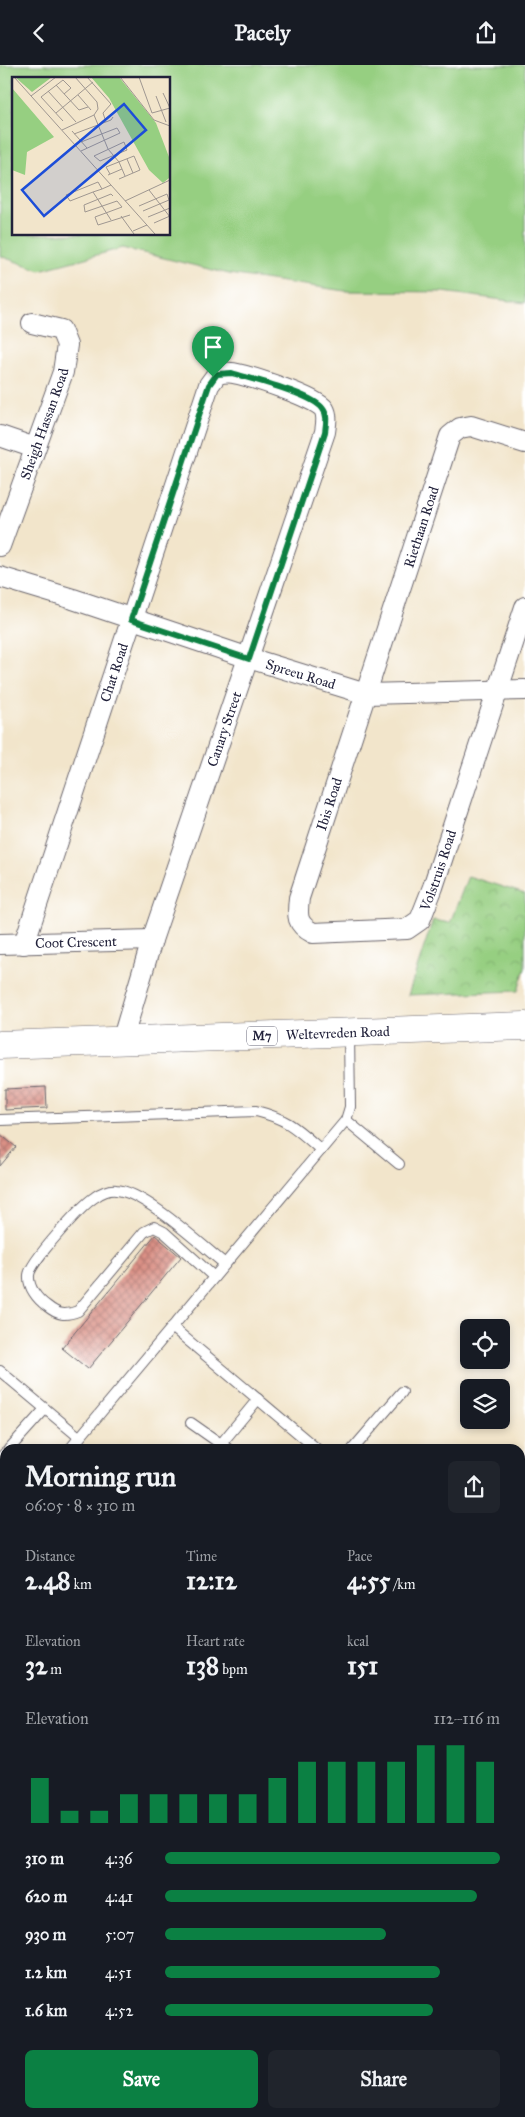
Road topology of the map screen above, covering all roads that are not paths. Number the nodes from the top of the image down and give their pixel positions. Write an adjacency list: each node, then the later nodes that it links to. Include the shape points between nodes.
1 (32, 323): 5 (street, Sheigh Hassan Road, via 61,330 67,345 64,372)
2 (327, 418): 9 (street, Chat Road, via 319,403 306,396 232,373 217,374 209,385); 10 (street, Canary Street)
3 (0, 436): 5 (street)
4 (525, 443): 13 (street, Riethaan Road, via 471,426 460,428 450,436)
5 (36, 448): 6 (street, Sheigh Hassan Road)
6 (0, 546)
7 (0, 577): 9 (street, Spreeu Road)
8 (525, 607): 12 (street)
9 (131, 620): 10 (street, Spreeu Road); 17 (street, Chat Road)
10 (249, 659): 13 (street, Spreeu Road); 15 (street, Canary Street)
11 (525, 690): 12 (street, Spreeu Road)
12 (498, 691): 13 (street, Spreeu Road); 14 (street, Volstruis Road, via 420,920 407,929 313,933 304,928)
13 (366, 694): 14 (street, Ibis Road, via 299,898)
14 (297, 916)
15 (152, 940): 17 (street, Coot Crescent); 20 (street, Canary Street)
16 (0, 944): 17 (street, Coot Crescent)
17 (24, 944)
18 (525, 1027): 19 (main road, Weltevreden Road / M7)
19 (349, 1033): 20 (main road, Weltevreden Road / M7); 23 (lane, via 350,1107)
20 (122, 1041): 21 (main road, Weltevreden Road / M7)
21 (0, 1045)
22 (0, 1120): 24 (lane, via 256,1111 277,1116)
23 (346, 1120): 24 (lane); 25 (lane)
24 (321, 1150): 26 (lane)
25 (398, 1164)
26 (225, 1265): 27 (lane); 27 (lane, via 148,1202 129,1192 114,1189 101,1193 85,1206 34,1262 29,1273 29,1285 40,1301 55,1313 78,1311 144,1232 154,1227 164,1232)
27 (214, 1277): 28 (lane)
28 (172, 1327): 31 (lane); 34 (lane)
29 (0, 1371): 32 (lane)
30 (402, 1392): 40 (lane)
31 (258, 1399): 38 (lane); 39 (lane)
32 (45, 1409): 34 (lane); 35 (lane)
33 (191, 1423): 37 (lane)
34 (80, 1437): 36 (lane)
35 (14, 1444)
36 (74, 1444)
37 (220, 1444)
38 (226, 1444)
39 (311, 1444)
40 (357, 1444)

